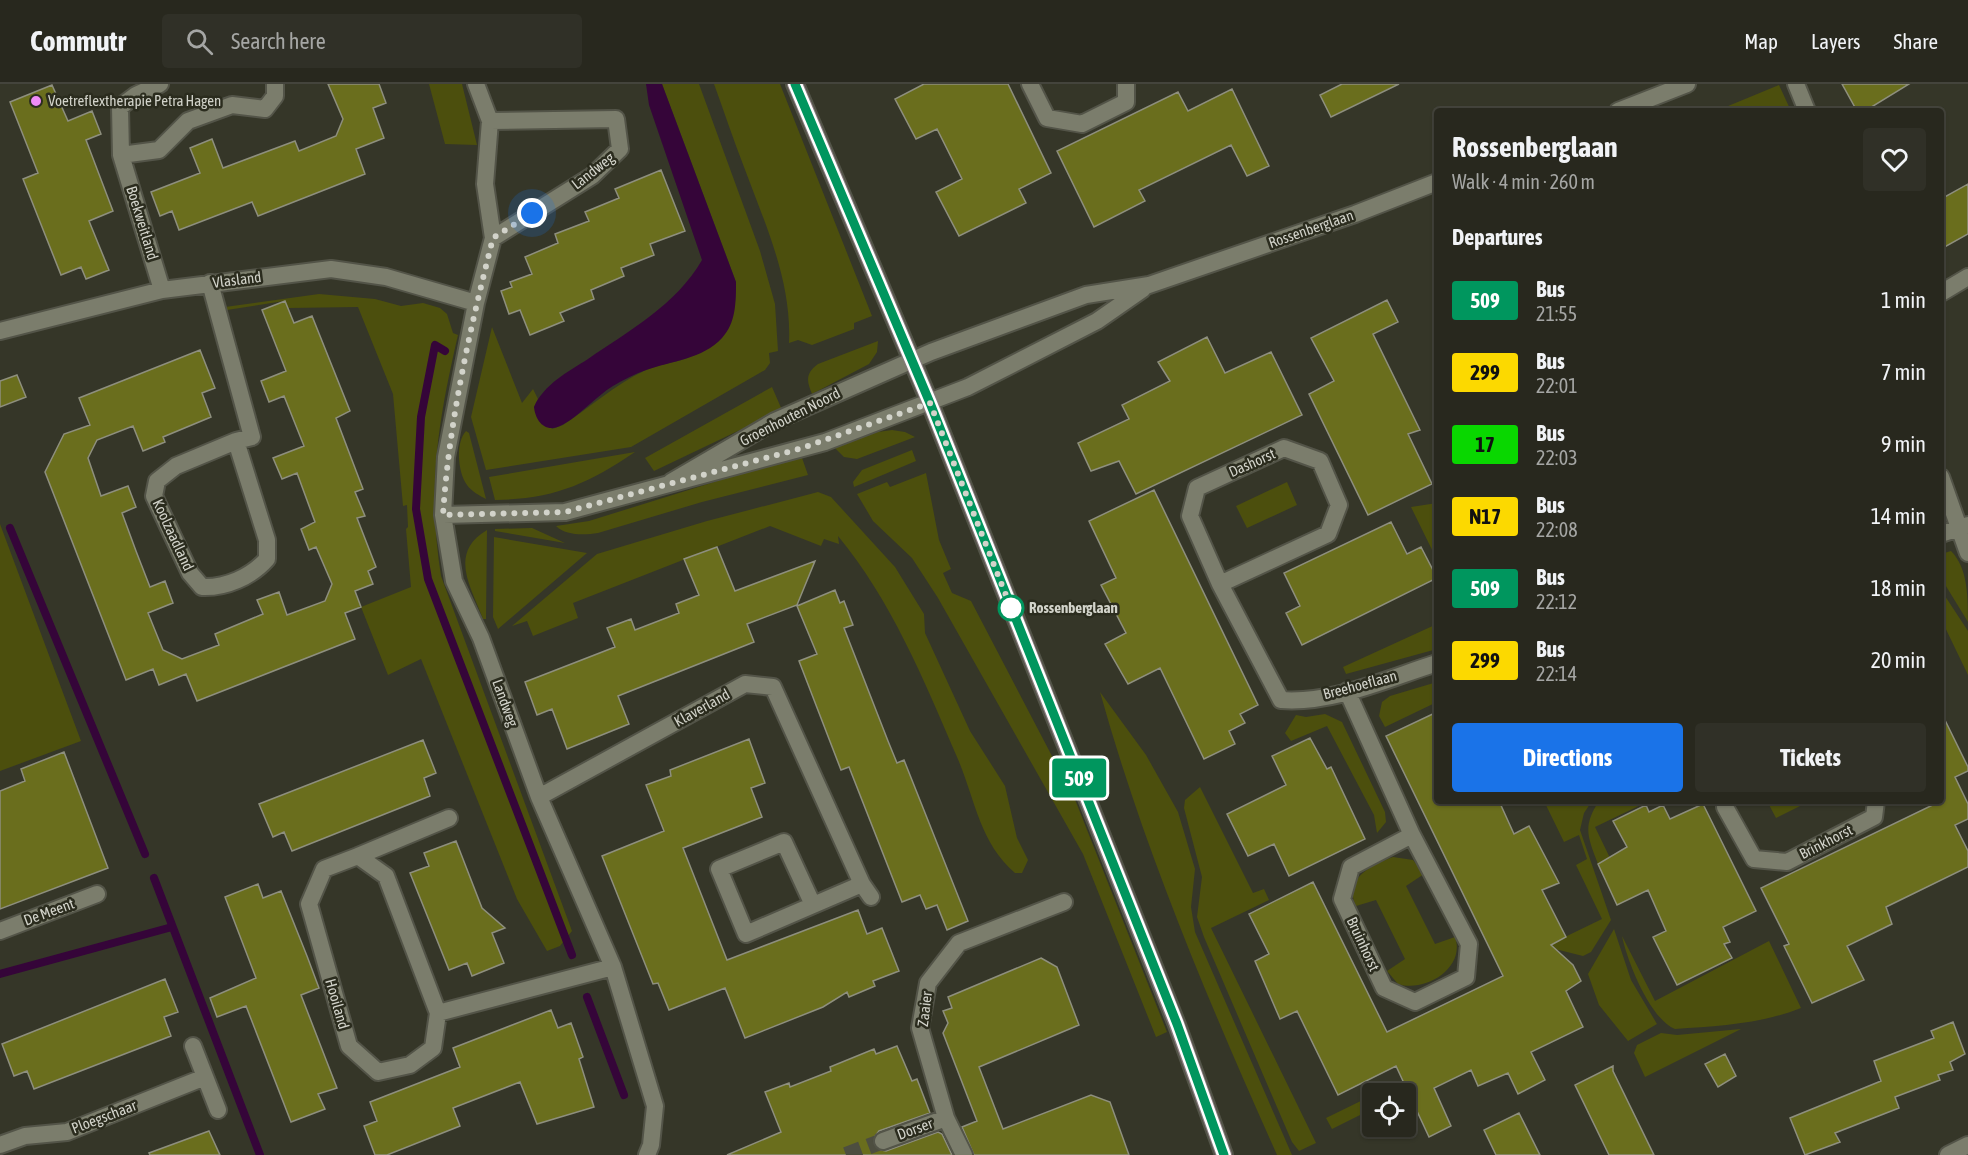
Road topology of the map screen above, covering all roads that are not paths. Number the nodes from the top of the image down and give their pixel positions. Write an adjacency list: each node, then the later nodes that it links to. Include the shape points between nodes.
1 (160, 84): 12 (street, Boekweitland, via 120,107)
2 (275, 84): 12 (street, via 275,96 265,109 232,105 188,121 159,150)
3 (476, 84): 11 (street, Landweg)
4 (795, 84): 22 (main road)
5 (1030, 84): 6 (street, via 1047,118 1082,124 1126,102)
6 (1126, 84)
7 (1688, 84): 9 (street)
8 (1796, 84): 10 (street)
9 (1626, 108)
10 (1806, 108)
11 (490, 121): 14 (street, Landweg, via 485,184); 14 (street, Landweg, via 616,119 620,149 592,176)
12 (121, 155): 18 (street, Boekweitland)
13 (1434, 183): 17 (street, Rossenberglaan)
14 (493, 238): 20 (street, Landweg)
15 (1968, 277): 19 (street)
16 (210, 283): 18 (street, Vlasland); 20 (street, Vlasland, via 331,269 386,277); 24 (street, via 252,437)
17 (1149, 285): 22 (street, Rossenberglaan, via 1086,295); 23 (street, Rossenberglaan, via 1097,321)
18 (162, 290): 21 (street, Vlasland)
19 (1944, 291)
20 (476, 303): 27 (street, Landweg, via 446,457)
21 (0, 331)
22 (912, 359): 23 (main road); 25 (street, Groenhouten Noord, via 775,421)
23 (930, 403): 25 (street, Groenhouten Noord, via 799,449); 56 (main road, via 1177,1024)
24 (236, 441): 24 (street, Koolzaadland, via 176,466 157,481 154,496 190,573 202,586 220,588 258,569 267,559 267,540)
25 (671, 482): 27 (street, Groenhouten Noord, via 565,512)
26 (1944, 484): 28 (street)
27 (443, 515): 35 (street, Landweg, via 454,582 481,638)
28 (1963, 526): 29 (street); 30 (street)
29 (1944, 533)
30 (1968, 553)
31 (1220, 584): 31 (street, Dashorst, via 1328,534 1340,505 1320,461 1284,448 1197,488 1190,516); 34 (street, Dashorst)
32 (1434, 664): 33 (street, Breehoeflaan)
33 (1347, 691): 34 (street, Breehoeflaan, via 1297,701); 39 (street, Bruinhorst)
34 (1281, 700)
35 (539, 797): 43 (street, Klaverland, via 745,684 773,687 867,890); 45 (street, Landweg)
36 (1726, 804): 37 (street, Brinkhorst, via 1754,860 1787,862 1874,817)
37 (1876, 804)
38 (449, 818): 40 (street, Hooiland)
39 (1412, 835): 39 (street, Bruinhorst, via 1352,867 1342,899 1384,988 1415,1002 1466,977 1468,944)
40 (358, 856): 46 (street, Hooiland, via 386,876); 46 (street, Hooiland, via 324,868 309,904 349,1046 378,1072 410,1065 433,1048)
41 (97, 894): 44 (street, De Meent)
42 (1065, 902): 50 (street, Zaaier, via 959,942 928,983 920,1028)
43 (813, 905): 43 (street, Klaverland, via 746,934 719,869 784,842)
44 (0, 931)
45 (613, 967): 46 (street); 54 (street, Landweg, via 655,1106)
46 (438, 1013)
47 (193, 1046): 48 (street)
48 (205, 1077): 49 (street); 52 (street, Ploegschaar, via 67,1132 24,1136)
49 (218, 1110)
50 (946, 1118): 51 (street, Dorser); 55 (street, Zaaier)
51 (883, 1141)
52 (0, 1145)
53 (1968, 1145): 57 (street)
54 (647, 1155)
55 (964, 1155)
56 (1224, 1155)
57 (1948, 1155)

